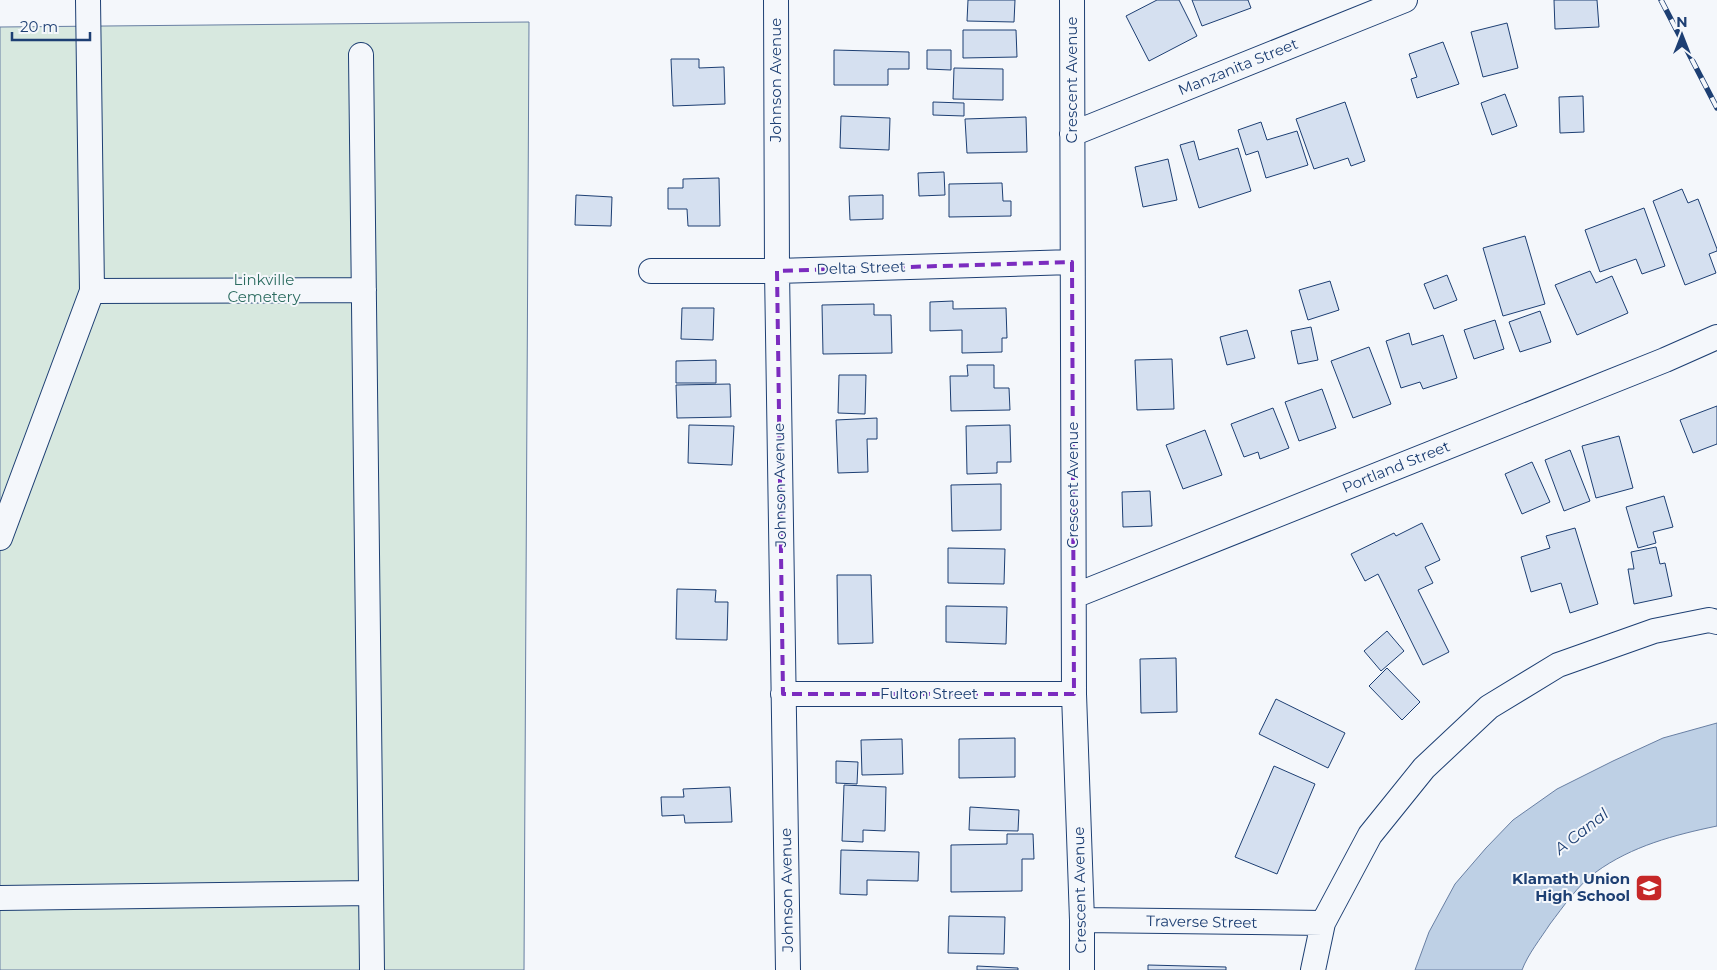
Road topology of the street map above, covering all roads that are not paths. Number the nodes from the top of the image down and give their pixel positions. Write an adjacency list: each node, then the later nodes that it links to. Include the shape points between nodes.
1 (88, 0): 11 (street)
2 (776, 0): 9 (street, Johnson Avenue)
3 (1072, 0): 6 (street, Crescent Avenue)
4 (1405, 0): 6 (street, Manzanita Street)
5 (361, 55): 10 (street)
6 (1072, 134): 7 (street, Crescent Avenue)
7 (1072, 262): 9 (street, Delta Street); 14 (street, Crescent Avenue)
8 (651, 271): 9 (street, Delta Street)
9 (777, 271): 16 (street, Johnson Avenue)
10 (364, 290): 11 (street); 18 (street)
11 (92, 292): 13 (street)
12 (1717, 337): 14 (street, Portland Street)
13 (0, 538)
14 (1074, 596): 17 (street, Crescent Avenue)
15 (1717, 622): 21 (street, via 1709,620 1654,631 1558,665 1488,708 1424,768 1370,835)
16 (783, 694): 17 (street, Fulton Street); 23 (street, Johnson Avenue)
17 (1074, 694): 20 (street, Crescent Avenue)
18 (371, 893): 19 (street); 22 (street)
19 (0, 898)
20 (1082, 920): 21 (street, Traverse Street); 24 (street, Crescent Avenue)
21 (1322, 924): 25 (street)
22 (372, 970)
23 (788, 970)
24 (1082, 970)
25 (1313, 970)

